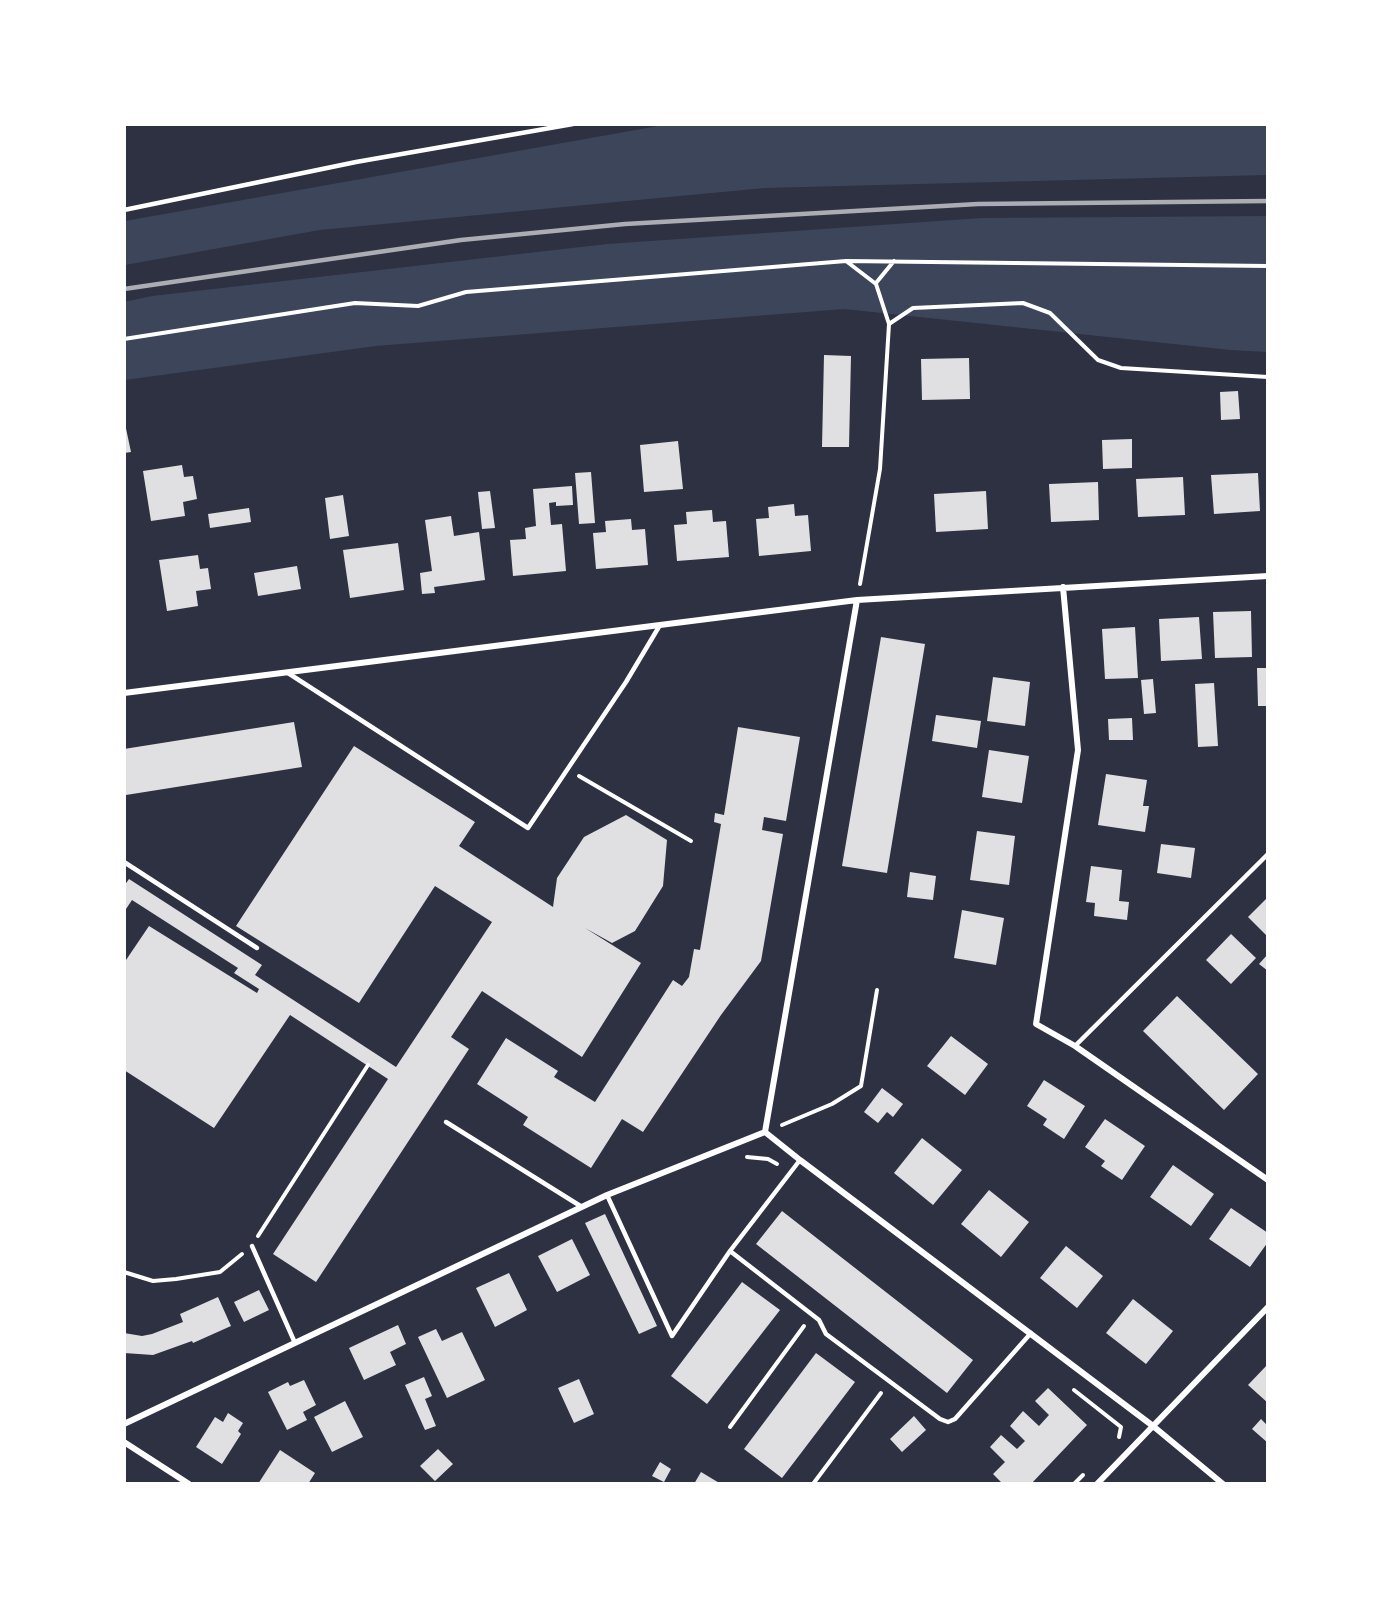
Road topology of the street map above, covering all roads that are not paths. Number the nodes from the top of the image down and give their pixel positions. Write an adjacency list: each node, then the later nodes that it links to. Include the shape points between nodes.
1 (573, 124): 2 (lane, via 356,162)
2 (124, 210)
3 (1268, 576): 4 (street)
4 (1064, 587): 5 (street); 12 (street, via 1078,750 1036,1024)
5 (857, 600): 6 (street); 14 (street)
6 (660, 625): 7 (street); 7 (lane, via 528,828)
7 (286, 671): 8 (street)
8 (124, 693)
9 (1268, 854): 12 (lane)
10 (124, 862): 11 (lane)
11 (257, 948)
12 (1075, 1046): 16 (street)
13 (446, 1122): 18 (lane)
14 (765, 1132): 15 (street); 17 (street)
15 (800, 1160): 20 (lane); 22 (street)
16 (1268, 1180)
17 (608, 1195): 18 (street); 20 (lane, via 672,1336)
18 (582, 1207): 23 (street)
19 (252, 1246): 23 (lane)
20 (730, 1251): 22 (lane, via 819,1320 826,1334 948,1422 955,1419)
21 (1268, 1307): 25 (street)
22 (1031, 1333): 25 (street)
23 (295, 1343): 24 (street)
24 (124, 1424)
25 (1153, 1425): 28 (street); 29 (street)
26 (124, 1442): 27 (street)
27 (189, 1484)
28 (1097, 1484)
29 (1223, 1484)

